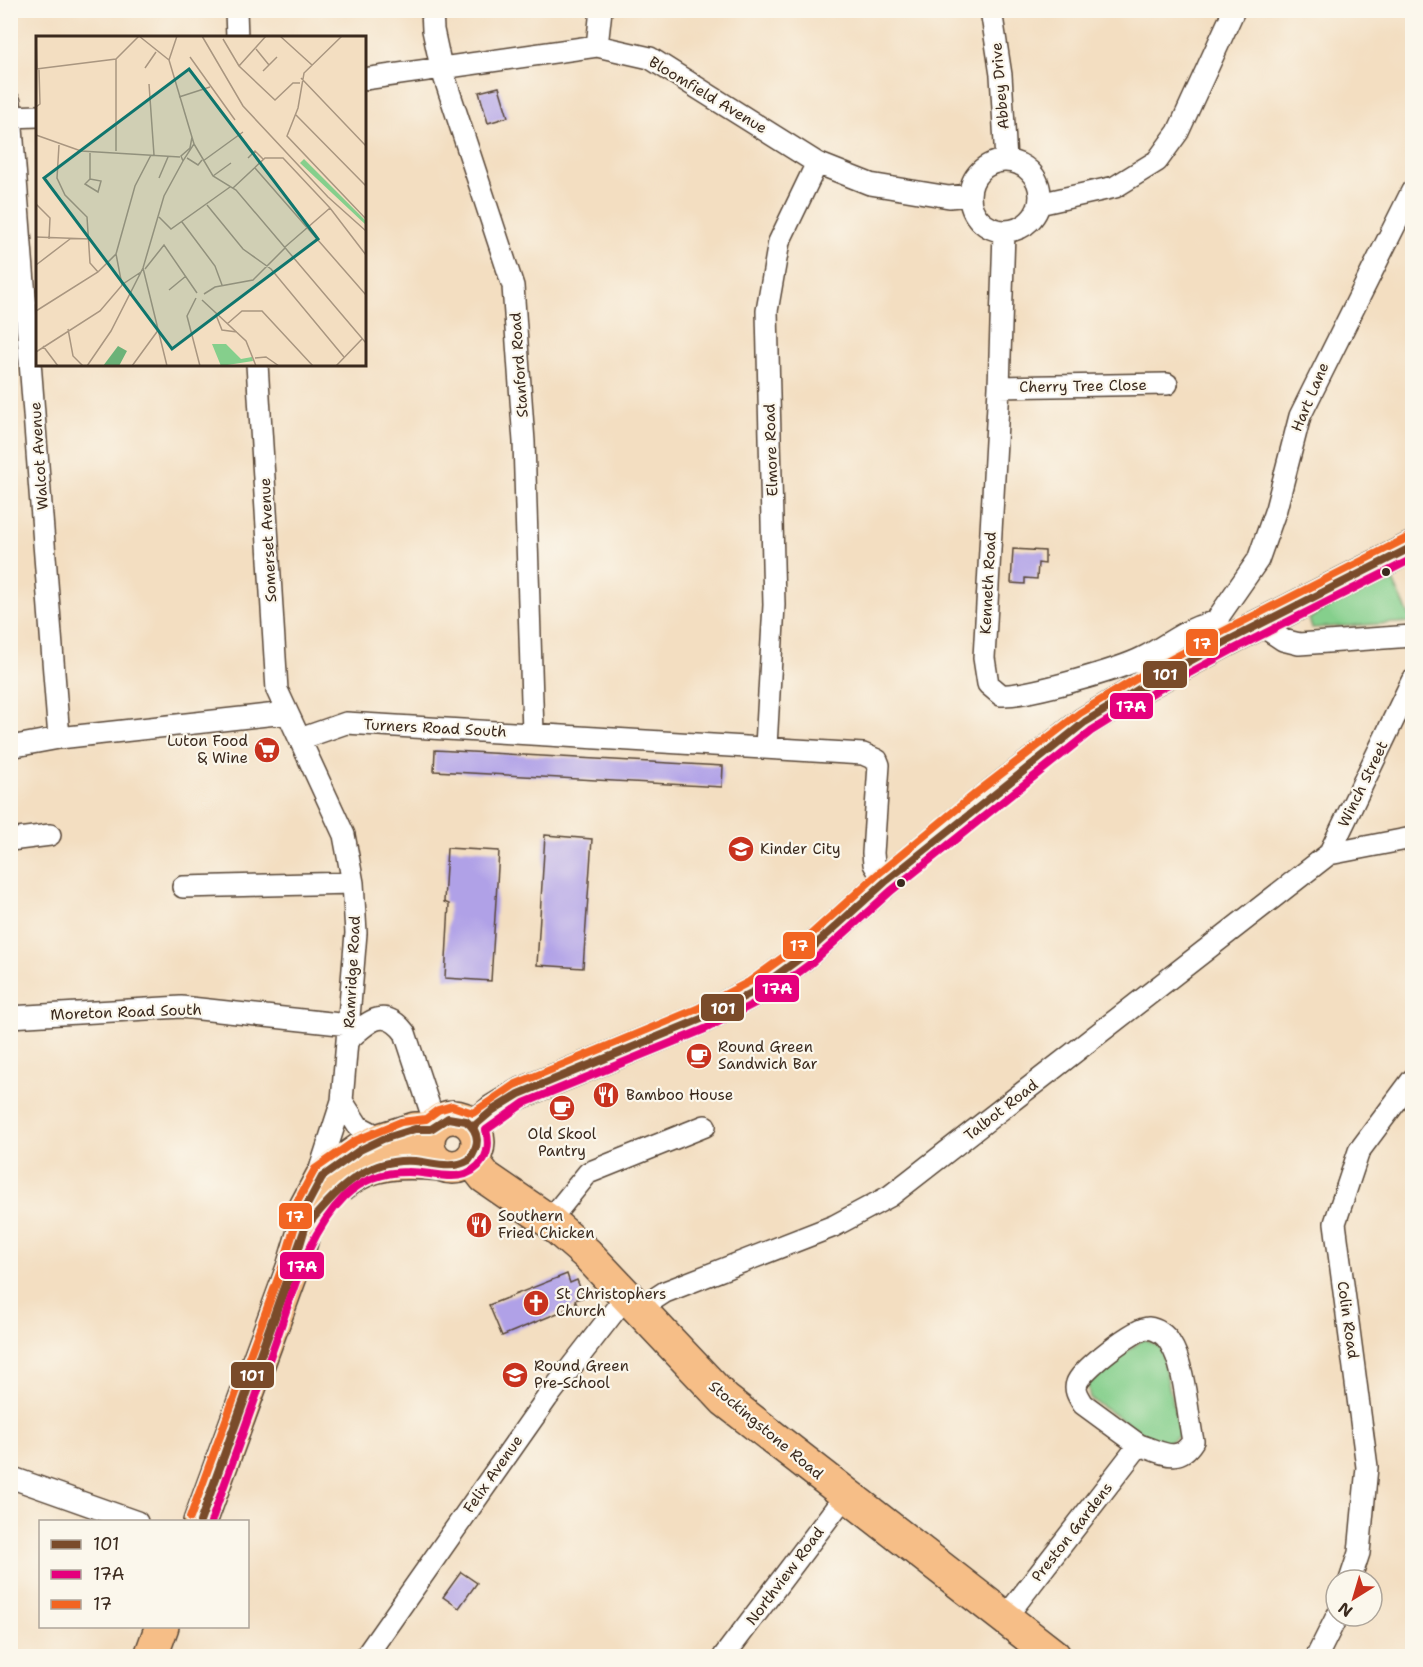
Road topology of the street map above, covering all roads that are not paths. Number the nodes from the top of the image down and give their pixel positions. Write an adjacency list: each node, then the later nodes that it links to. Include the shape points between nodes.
1 (236, 10): 6 (street)
2 (432, 10): 8 (street, Stanford Road)
3 (601, 10): 7 (street)
4 (991, 10): 12 (street, Abbey Drive, via 1001,75)
5 (1234, 10): 16 (street, via 1178,132 1157,161 1115,187)
6 (237, 36)
7 (597, 46): 8 (street, Bloomfield Avenue); 13 (street, Bloomfield Avenue, via 650,58)
8 (441, 67): 9 (street, Bloomfield Avenue); 27 (street, Stanford Road, via 513,286 524,442)
9 (366, 79)
10 (11, 112): 11 (street); 28 (street, Walcot Avenue)
11 (36, 116)
12 (1006, 161): 15 (street, via 984,167 976,174); 16 (street, via 1033,175 1040,194)
13 (817, 163): 15 (street, Bloomfield Avenue, via 870,184 949,197); 30 (street, Elmore Road, via 779,242 767,311 774,605)
14 (1413, 191): 23 (street, Hart Lane, via 1308,397 1294,431 1263,548 1251,572 1222,611)
15 (969, 195): 17 (street, via 970,206 983,224)
16 (1039, 204): 17 (street, via 1022,227)
17 (1004, 232): 20 (street, Kenneth Road)
18 (257, 366): 26 (street, Somerset Avenue, via 277,690)
19 (1167, 384): 20 (street, Cherry Tree Close)
20 (999, 387): 23 (street, Kenneth Road, via 984,658 985,676 994,691 1011,696 1118,667 1141,659 1200,625)
21 (1413, 547): 22 (street)
22 (1259, 624): 23 (street); 24 (street, via 1283,640 1299,644)
23 (1223, 631): 36 (street, via 1027,765)
24 (1413, 636)
25 (1413, 681): 35 (street, Winch Street)
26 (286, 713): 28 (street); 29 (street, Ramridge Road)
27 (533, 733): 29 (street, Turners Road South, via 346,723); 30 (street, Turners Road South)
28 (59, 738): 31 (street)
29 (300, 739): 37 (street, Ramridge Road, via 344,835)
30 (766, 746): 36 (street, Turners Road South, via 862,754 877,760 880,772 874,864)
31 (10, 747)
32 (50, 835): 34 (street)
33 (1413, 838): 35 (street)
34 (10, 840)
35 (1329, 854): 50 (street, Talbot Road, via 891,1196 834,1226)
36 (885, 882): 46 (street, via 802,956 739,1000 519,1094 493,1110)
37 (353, 883): 38 (street); 40 (street, Ramridge Road, via 356,933)
38 (183, 887)
39 (10, 1017): 40 (street, Moreton Road South, via 181,1007)
40 (348, 1032): 42 (street, Ramridge Road); 44 (street, via 387,1017 397,1022 405,1033)
41 (1413, 1080): 56 (street, Colin Road, via 1359,1151 1335,1223 1367,1467 1359,1554)
42 (342, 1101): 45 (street, via 358,1126); 47 (street, Ramridge Road, via 321,1166)
43 (705, 1126): 48 (street, via 588,1173)
44 (433, 1127): 45 (main road); 46 (main road, via 428,1148)
45 (382, 1139): 47 (main road)
46 (461, 1150): 48 (main road, Stockingstone Road, via 485,1177); 49 (main road, via 367,1169 350,1177 329,1196)
47 (322, 1177): 49 (main road, via 306,1207)
48 (549, 1221): 50 (main road, Stockingstone Road)
49 (305, 1228): 55 (main road)
50 (633, 1302): 53 (main road, Stockingstone Road, via 725,1400); 61 (street, Felix Avenue, via 547,1398)
51 (1139, 1445): 51 (street, via 1173,1456 1186,1452 1192,1440 1177,1354 1169,1340 1148,1328 1133,1333 1082,1374 1076,1384 1083,1404); 57 (street, Preston Gardens)
52 (10, 1477): 54 (street)
53 (845, 1496): 57 (main road, Stockingstone Road); 62 (street, Northview Road)
54 (134, 1520)
55 (200, 1520)
56 (1354, 1568)
57 (1005, 1618): 63 (main road, Stockingstone Road)
58 (161, 1628): 60 (main road)
59 (1331, 1628): 64 (street)
60 (151, 1656)
61 (366, 1656)
62 (724, 1656)
63 (1054, 1656)
64 (1317, 1656)

